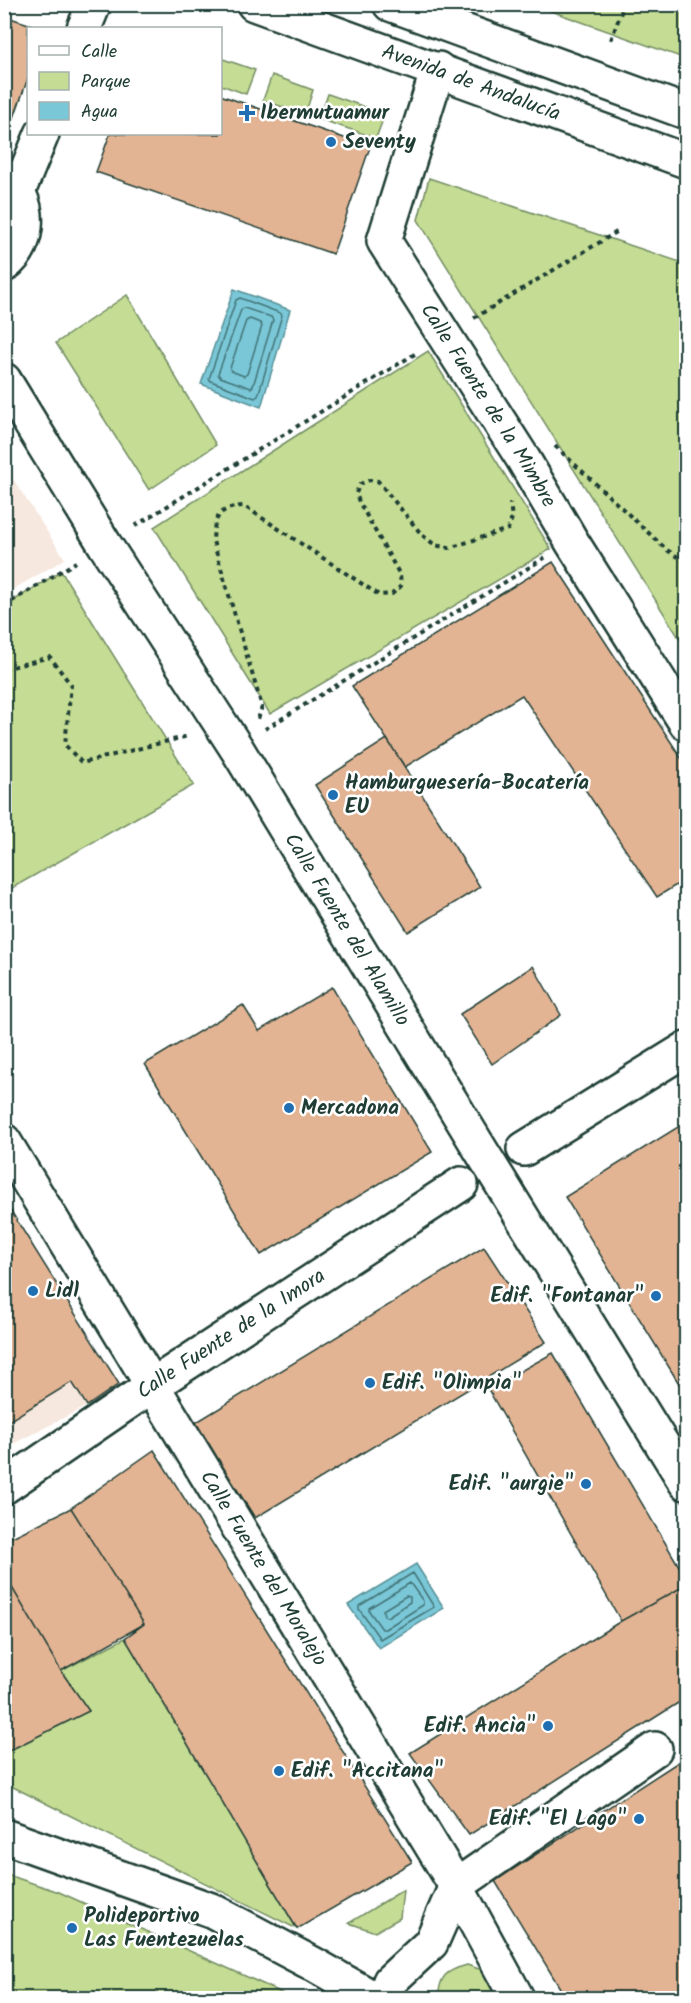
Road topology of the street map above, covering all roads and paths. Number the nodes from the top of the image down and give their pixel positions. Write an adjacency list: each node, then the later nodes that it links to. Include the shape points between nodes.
1 (94, 4): 5 (street)
2 (254, 4): 7 (street, Avenida de Andalucía)
3 (390, 4): 8 (street)
4 (624, 4): 6 (path)
5 (84, 27)
6 (611, 40)
7 (438, 69): 10 (street, Avenida de Andalucía); 26 (street, Calle Fuente de la Mimbre, via 384,241)
8 (687, 112)
9 (41, 135): 11 (street)
10 (687, 161)
11 (11, 184): 13 (street, via 25,208 26,227 21,245)
12 (620, 230): 14 (path)
13 (4, 265)
14 (474, 318)
15 (422, 350): 19 (path)
16 (4, 380): 34 (street, Calle Fuente del Alamillo, via 237,749)
17 (549, 441): 22 (path, via 667,549)
18 (510, 497): 25 (path, via 512,518 508,529 449,548 435,545 422,535 378,481 360,484 356,492 359,502 400,575 401,586 392,594 380,595 244,506 230,506 221,512 214,523 213,541 262,706)
19 (135, 526)
20 (549, 556): 27 (path)
21 (76, 562): 23 (path)
22 (687, 562)
23 (4, 606)
24 (4, 669): 28 (path, via 50,657 71,685 65,745 82,764)
25 (258, 719)
26 (687, 723)
27 (265, 729)
28 (188, 736)
29 (687, 1050): 31 (street)
30 (4, 1142): 33 (street, Calle Fuente del Moralejo)
31 (524, 1149)
32 (461, 1184): 33 (street, Calle Fuente de la Imora)
33 (153, 1385): 35 (street, Calle Fuente de la Imora); 38 (street, Calle Fuente del Moralejo)
34 (687, 1483)
35 (4, 1487)
36 (655, 1749): 38 (street)
37 (4, 1836): 39 (street, via 211,1910)
38 (456, 1886): 40 (street, via 431,1943 390,1981); 41 (street, Calle Fuente del Moralejo)
39 (373, 1998)
40 (384, 1998)
41 (517, 1998)

